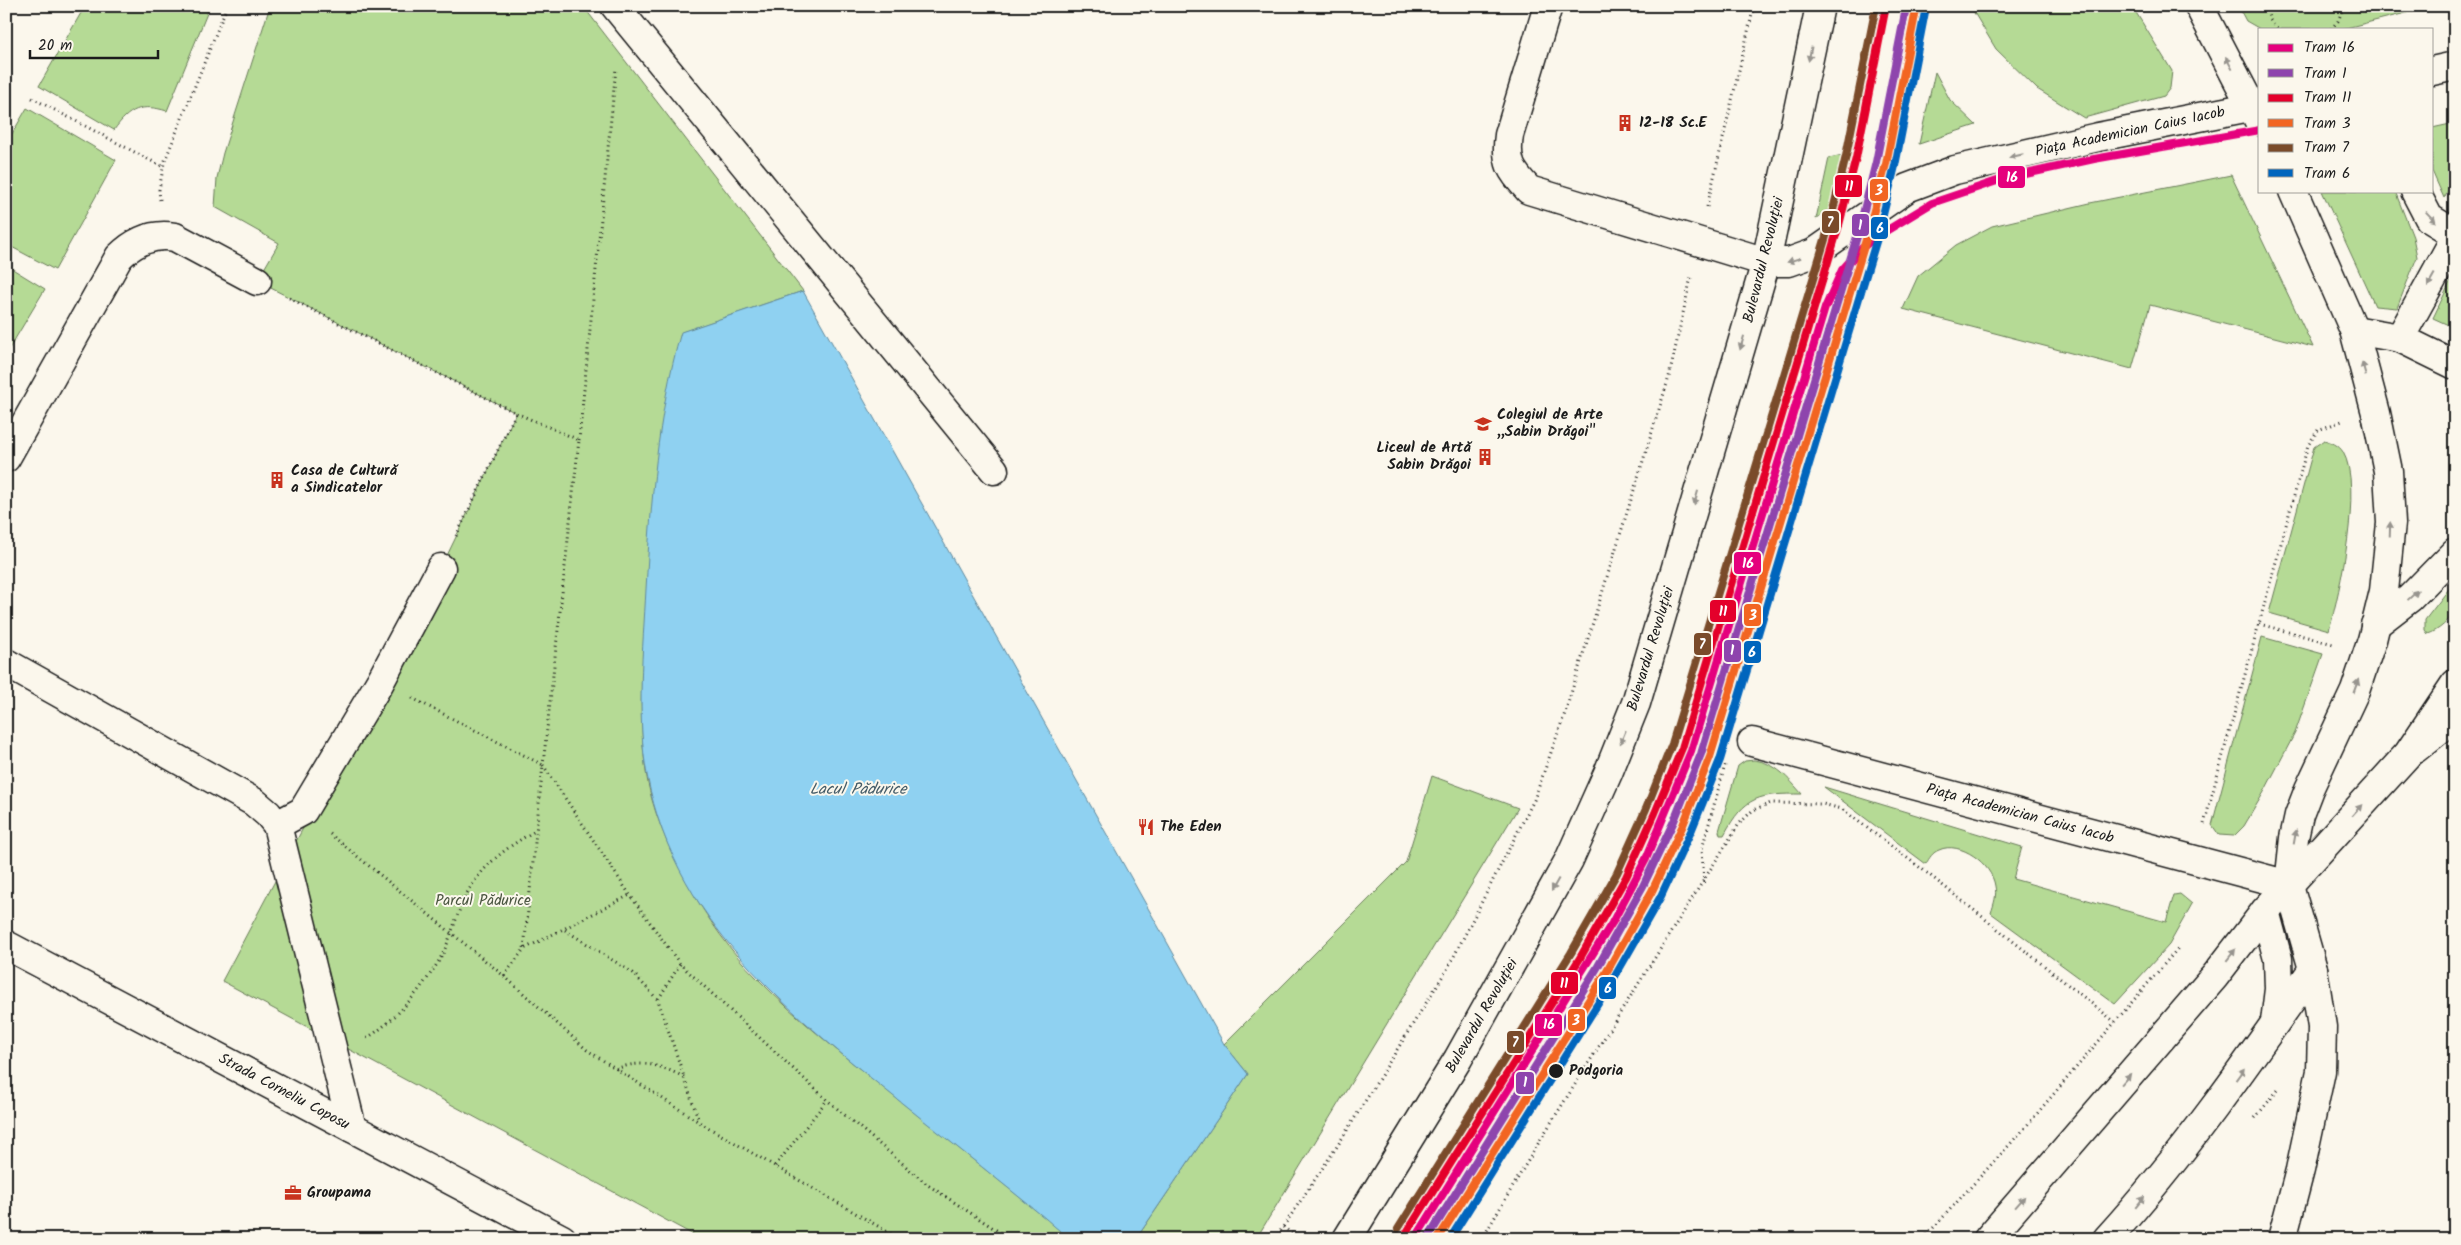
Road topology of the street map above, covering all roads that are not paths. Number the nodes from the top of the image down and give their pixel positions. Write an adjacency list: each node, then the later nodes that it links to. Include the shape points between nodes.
1 (1548, 6): 9 (main road, Piața Academician Caius Iacob, via 1509,135 1506,153 1512,172 1529,190)
2 (1820, 6): 9 (main road, Bulevardul Revoluției, one-way to 9)
3 (2199, 6): 5 (main road, Piața Academician Caius Iacob, one-way to 3)
4 (619, 10): 15 (main road)
5 (2257, 111): 9 (main road, Piața Academician Caius Iacob, one-way to 9, via 2067,144 1955,170 1907,188 1814,253 1789,262)
6 (2293, 192): 11 (main road)
7 (2416, 192): 8 (main road, one-way to 8, via 2429,218)
8 (2455, 236): 12 (main road, one-way to 12)
9 (1766, 262): 32 (main road, Bulevardul Revoluției, one-way to 32, via 1636,703 1608,773 1570,860 1458,1059)
10 (257, 281): 14 (main road, via 175,237 163,235 133,244 118,257)
11 (2354, 330): 12 (main road); 18 (main road, one-way to 11, via 2389,554 2388,471)
12 (2400, 338): 13 (main road)
13 (2455, 365)
14 (6, 458)
15 (994, 470)
16 (2455, 552): 18 (main road, one-way to 16, via 2410,598)
17 (441, 568): 24 (main road, via 380,682 303,811)
18 (2375, 625): 25 (main road, one-way to 18, via 2299,815 2355,691)
19 (6, 663): 24 (main road, via 254,802)
20 (2455, 684): 23 (main road)
21 (2455, 717): 23 (main road)
22 (1752, 742): 25 (main road, Piața Academician Caius Iacob)
23 (2408, 754): 25 (main road, one-way to 23)
24 (277, 825): 30 (main road)
25 (2289, 885): 26 (main road); 28 (main road)
26 (2265, 911): 29 (main road, via 2278,959); 33 (main road, one-way to 26, via 2215,976)
27 (9, 952): 30 (main road, Strada Corneliu Coposu)
28 (2313, 968): 29 (main road); 35 (main road, via 2322,1027 2321,1071)
29 (2275, 1023): 34 (main road, one-way to 29, via 2200,1129)
30 (352, 1128): 31 (main road, Strada Corneliu Coposu)
31 (562, 1239)
32 (1347, 1239)
33 (1988, 1239)
34 (2107, 1239)
35 (2282, 1239)

